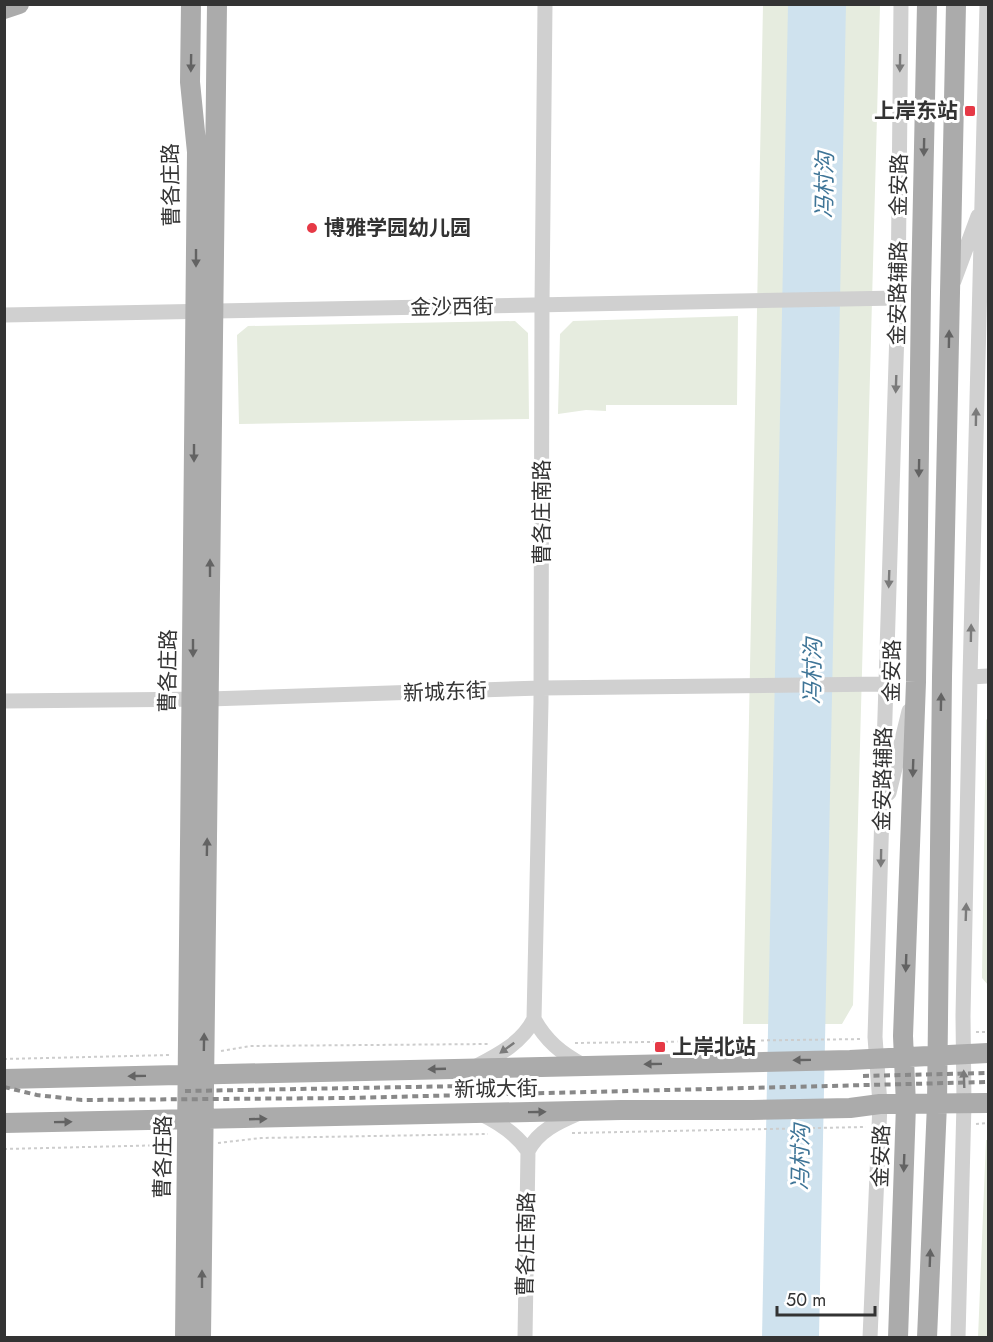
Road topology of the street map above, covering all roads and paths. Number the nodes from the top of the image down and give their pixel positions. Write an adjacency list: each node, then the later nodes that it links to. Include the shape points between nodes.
1 (19, 4): 9 (main road)
2 (191, 4): 15 (main road, 曹各庄路, one-way to 15, via 190,82)
3 (217, 4): 15 (main road, 曹各庄路)
4 (545, 4): 14 (street, 曹各庄南路)
5 (901, 4): 13 (street, 金安路辅路, one-way to 13)
6 (927, 4): 19 (main road, 金安路, one-way to 19)
7 (956, 4): 12 (main road)
8 (987, 4): 10 (street)
9 (4, 9)
10 (982, 206): 11 (street); 12 (street)
11 (985, 286): 18 (street, one-way to 11)
12 (950, 292): 31 (main road, one-way to 12)
13 (898, 298): 14 (street, 金沙西街); 20 (street, 金安路辅路, one-way to 20)
14 (542, 305): 15 (street, 金沙西街); 21 (street, 曹各庄南路)
15 (204, 312): 16 (street, 金沙西街); 22 (main road, 曹各庄路)
16 (4, 315)
17 (988, 676): 18 (street)
18 (970, 677): 32 (street, one-way to 18)
19 (916, 682): 24 (street); 34 (main road, 金安路, one-way to 34)
20 (886, 684): 21 (street, 新城东街); 24 (street, 金安路辅路)
21 (542, 688): 22 (street, 新城东街); 25 (street, 曹各庄南路)
22 (200, 699): 23 (street, 新城东街); 30 (main road, 曹各庄路)
23 (4, 701)
24 (882, 820): 33 (street, 金安路辅路, one-way to 33)
25 (534, 1019): 27 (street); 28 (street)
26 (852, 1039): 28 (path)
27 (514, 1044): 30 (path, via 250,1046); 37 (street, one-way to 37)
28 (551, 1044): 36 (street)
29 (988, 1053): 32 (main road, 新城大街)
30 (196, 1054): 35 (path); 38 (main road, 曹各庄路)
31 (937, 1054): 32 (main road, 新城大街); 34 (main road, 新城大街); 43 (main road)
32 (963, 1054): 41 (street, one-way to 32)
33 (876, 1057): 34 (main road, 新城大街); 36 (main road, 新城大街, one-way to 36); 42 (street, 金安路辅路)
34 (904, 1057): 44 (main road, 金安路)
35 (4, 1059)
36 (583, 1065): 37 (main road, 新城大街)
37 (472, 1068): 38 (main road, 新城大街, one-way to 38)
38 (196, 1075): 39 (main road, 新城大街, one-way to 39); 47 (main road, 曹各庄路)
39 (4, 1078)
40 (988, 1102): 41 (main road, 新城大街)
41 (964, 1103): 43 (main road, 新城大街); 55 (street)
42 (880, 1104): 44 (main road, 新城大街); 45 (main road, 新城大街, via 752,1110); 59 (street, 金安路辅路)
43 (937, 1104): 44 (main road, 新城大街); 61 (main road, one-way to 43)
44 (906, 1105): 60 (main road, 金安路, one-way to 60)
45 (585, 1110): 46 (main road, 新城大街, one-way to 45); 51 (street)
46 (478, 1113): 47 (main road, 新城大街, one-way to 46); 50 (street)
47 (195, 1120): 48 (main road, 新城大街, one-way to 47); 52 (main road, 曹各庄路)
48 (4, 1123)
49 (849, 1128): 51 (path)
50 (512, 1134): 52 (path, via 261,1138); 54 (street)
51 (541, 1134): 54 (street)
52 (195, 1144): 53 (path); 56 (main road, 曹各庄路); 57 (main road, 曹各庄路, one-way to 52)
53 (4, 1149)
54 (528, 1152): 58 (street, 曹各庄南路)
55 (957, 1333)
56 (185, 1338)
57 (201, 1338)
58 (525, 1338)
59 (870, 1338)
60 (898, 1338)
61 (927, 1338)

